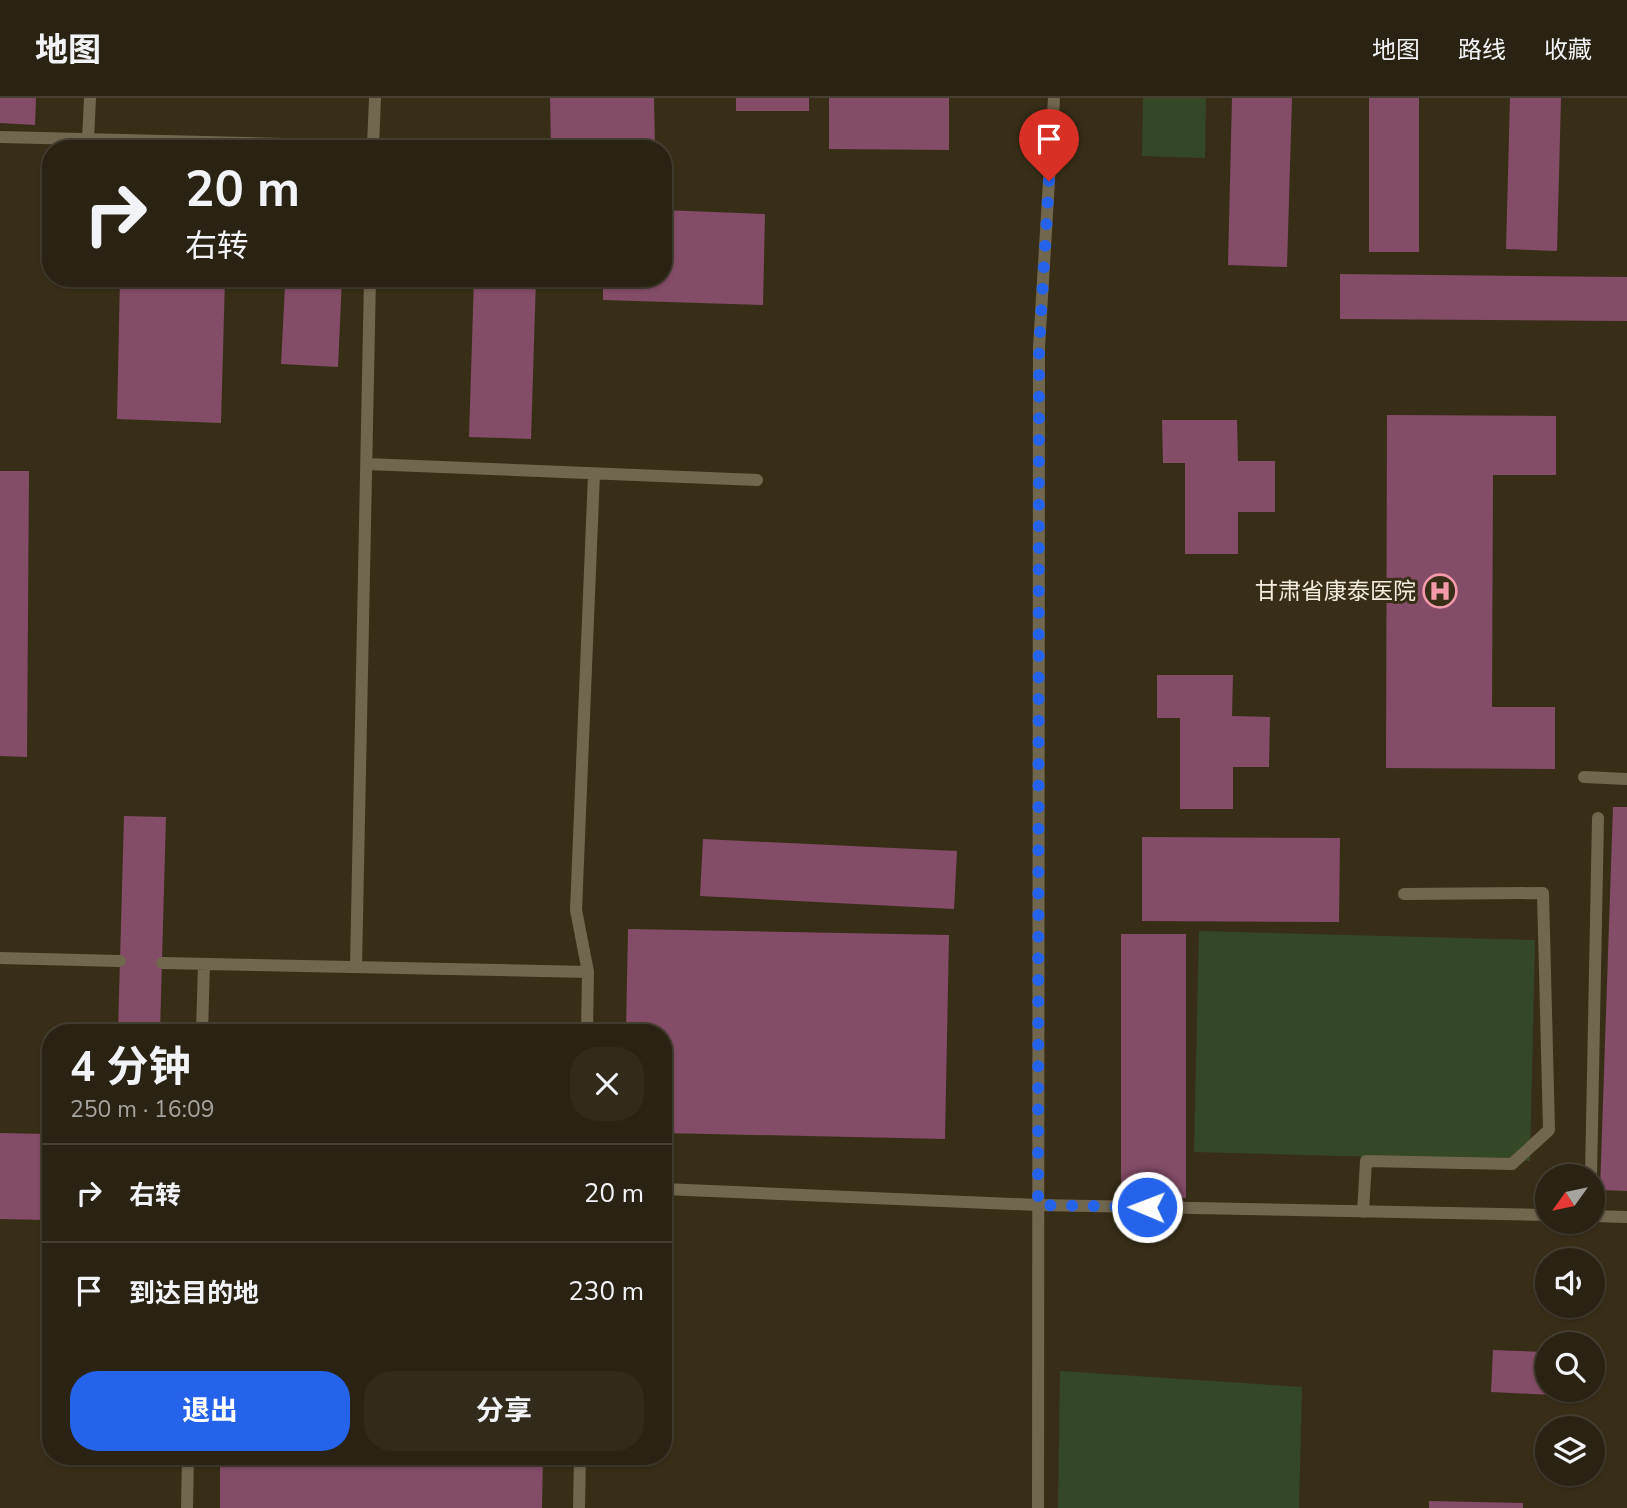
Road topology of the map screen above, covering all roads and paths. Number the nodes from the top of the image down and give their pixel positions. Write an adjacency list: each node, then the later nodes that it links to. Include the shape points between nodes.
1 (89, 98): 5 (lane)
2 (375, 98): 7 (lane)
3 (1054, 98): 26 (lane, via 1039,348)
4 (0, 137): 5 (lane)
5 (88, 139): 6 (lane)
6 (124, 140)
7 (373, 140)
8 (370, 287): 9 (lane)
9 (367, 464): 10 (lane); 20 (lane)
10 (594, 474): 11 (lane); 21 (lane, via 576,911)
11 (757, 480)
12 (1584, 777): 13 (lane)
13 (1627, 779)
14 (1598, 818): 24 (lane)
15 (1404, 894): 27 (lane, via 1543,893 1549,1130 1511,1164 1366,1161)
16 (0, 958): 17 (lane)
17 (120, 961)
18 (162, 963): 19 (lane)
19 (204, 964): 20 (lane); 22 (lane)
20 (356, 967): 21 (lane)
21 (588, 972): 23 (lane)
22 (202, 1024)
23 (587, 1024)
24 (1591, 1164)
25 (672, 1189): 26 (lane)
26 (1038, 1205): 27 (lane); 35 (lane)
27 (1363, 1212): 28 (lane)
28 (1535, 1216)
29 (1605, 1216): 30 (lane)
30 (1627, 1217)
31 (188, 1465): 33 (lane)
32 (580, 1465): 34 (lane)
33 (187, 1508)
34 (579, 1508)
35 (1038, 1508)

